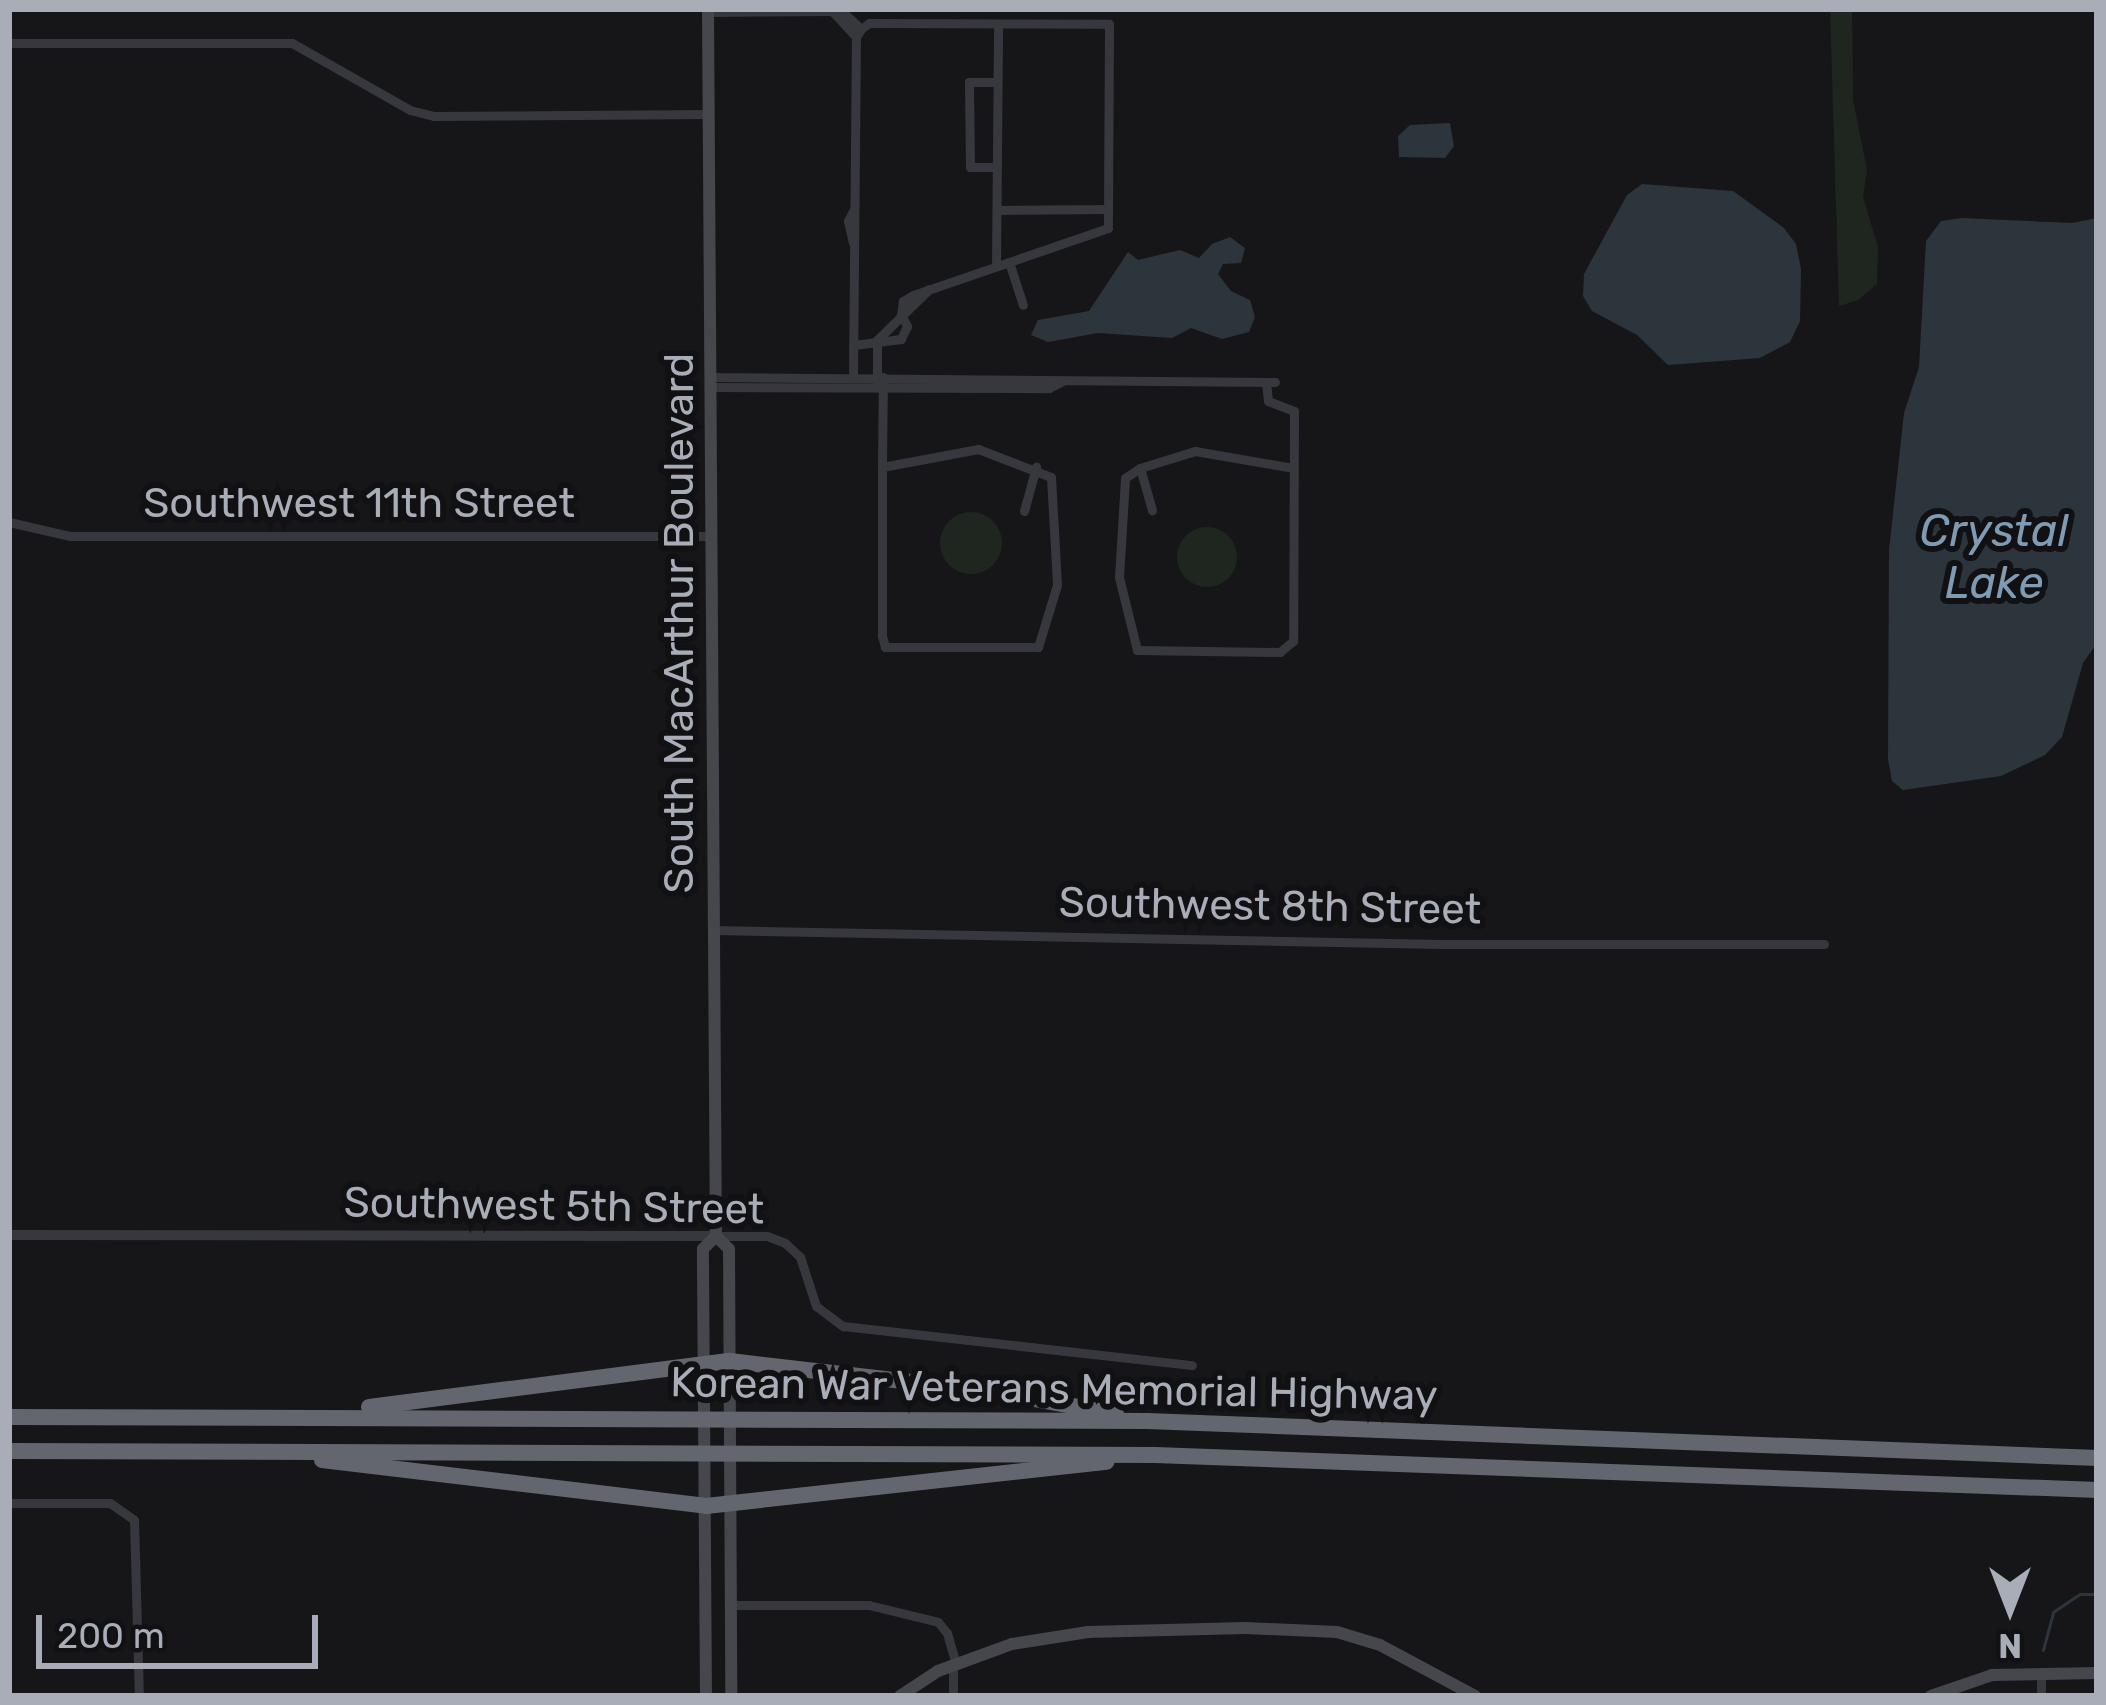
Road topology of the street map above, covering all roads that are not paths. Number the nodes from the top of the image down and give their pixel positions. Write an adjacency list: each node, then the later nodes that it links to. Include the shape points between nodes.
1 (708, 10): 2 (street); 8 (main road, South MacArthur Boulevard)
2 (747, 10): 3 (street)
3 (832, 11): 5 (street)
4 (998, 24): 5 (street, via 869,23); 7 (street); 10 (street, via 1109,24)
5 (858, 33): 15 (street, via 848,231)
6 (9, 43): 8 (street, via 292,43 434,116)
7 (997, 82): 9 (street); 9 (street, via 969,82 970,167)
8 (709, 114): 18 (main road, South MacArthur Boulevard)
9 (997, 167): 11 (street)
10 (1108, 209): 11 (street); 12 (street, via 1108,228)
11 (997, 210): 13 (street)
12 (1009, 262): 13 (street); 14 (street)
13 (997, 266): 16 (street, via 928,290)
14 (1023, 305)
15 (853, 345): 16 (street); 17 (street)
16 (877, 345): 19 (street)
17 (853, 377): 18 (street); 19 (street)
18 (710, 382): 19 (street); 27 (main road, South MacArthur Boulevard)
19 (880, 382): 20 (street); 23 (street, via 1270,382 1268,401 1294,411)
20 (882, 467): 21 (street, via 978,448); 21 (street, via 885,647 1031,650 1042,642 1057,585 1055,491)
21 (1036, 467): 25 (street)
22 (1140, 468): 23 (street, via 1195,451); 23 (street, via 1121,485 1119,577 1137,650 1280,652 1293,641); 24 (street)
23 (1293, 468)
24 (1152, 510)
25 (1024, 511)
26 (9, 522): 27 (street, Southwest 11th Street, via 70,536)
27 (712, 536): 28 (main road, South MacArthur Boulevard)
28 (715, 930): 29 (street, Southwest 8th Street); 31 (main road, South MacArthur Boulevard)
29 (1824, 944)
30 (9, 1235): 31 (street, Southwest 5th Street)
31 (716, 1236): 32 (main road, South MacArthur Boulevard, via 729,1249); 33 (street, Southwest 5th Street, via 785,1244 800,1256 816,1306 843,1326); 34 (main road, South MacArthur Boulevard, via 703,1249)
32 (730, 1361): 34 (highway); 37 (highway, via 992,1390); 44 (main road, South MacArthur Boulevard)
33 (1192, 1364)
34 (704, 1365): 36 (highway, via 418,1404); 45 (main road, South MacArthur Boulevard)
35 (9, 1417): 36 (highway, Korean War Veterans Memorial Highway)
36 (237, 1417): 37 (highway, Korean War Veterans Memorial Highway)
37 (1147, 1420): 41 (highway, Korean War Veterans Memorial Highway)
38 (9, 1450): 39 (highway, Korean War Veterans Memorial Highway)
39 (268, 1451): 40 (highway, Korean War Veterans Memorial Highway); 45 (highway)
40 (1155, 1455): 42 (highway, Korean War Veterans Memorial Highway); 44 (highway)
41 (2097, 1458)
42 (2097, 1490)
43 (9, 1503): 51 (street, via 127,1510 139,1540)
44 (731, 1503): 45 (highway); 46 (main road, South MacArthur Boulevard)
45 (706, 1506): 52 (main road, South MacArthur Boulevard)
46 (731, 1605): 47 (street, via 869,1605 938,1622); 53 (main road, South MacArthur Boulevard)
47 (954, 1665): 50 (main road, via 1012,1643 1088,1632 1337,1632 1380,1646); 54 (main road); 55 (street)
48 (2042, 1673): 49 (main road); 57 (main road, via 1976,1678); 58 (street)
49 (2097, 1673)
50 (1458, 1692): 56 (main road)
51 (140, 1696)
52 (706, 1696)
53 (731, 1696)
54 (900, 1696)
55 (953, 1696)
56 (1474, 1696)
57 (1931, 1696)
58 (2042, 1696)

